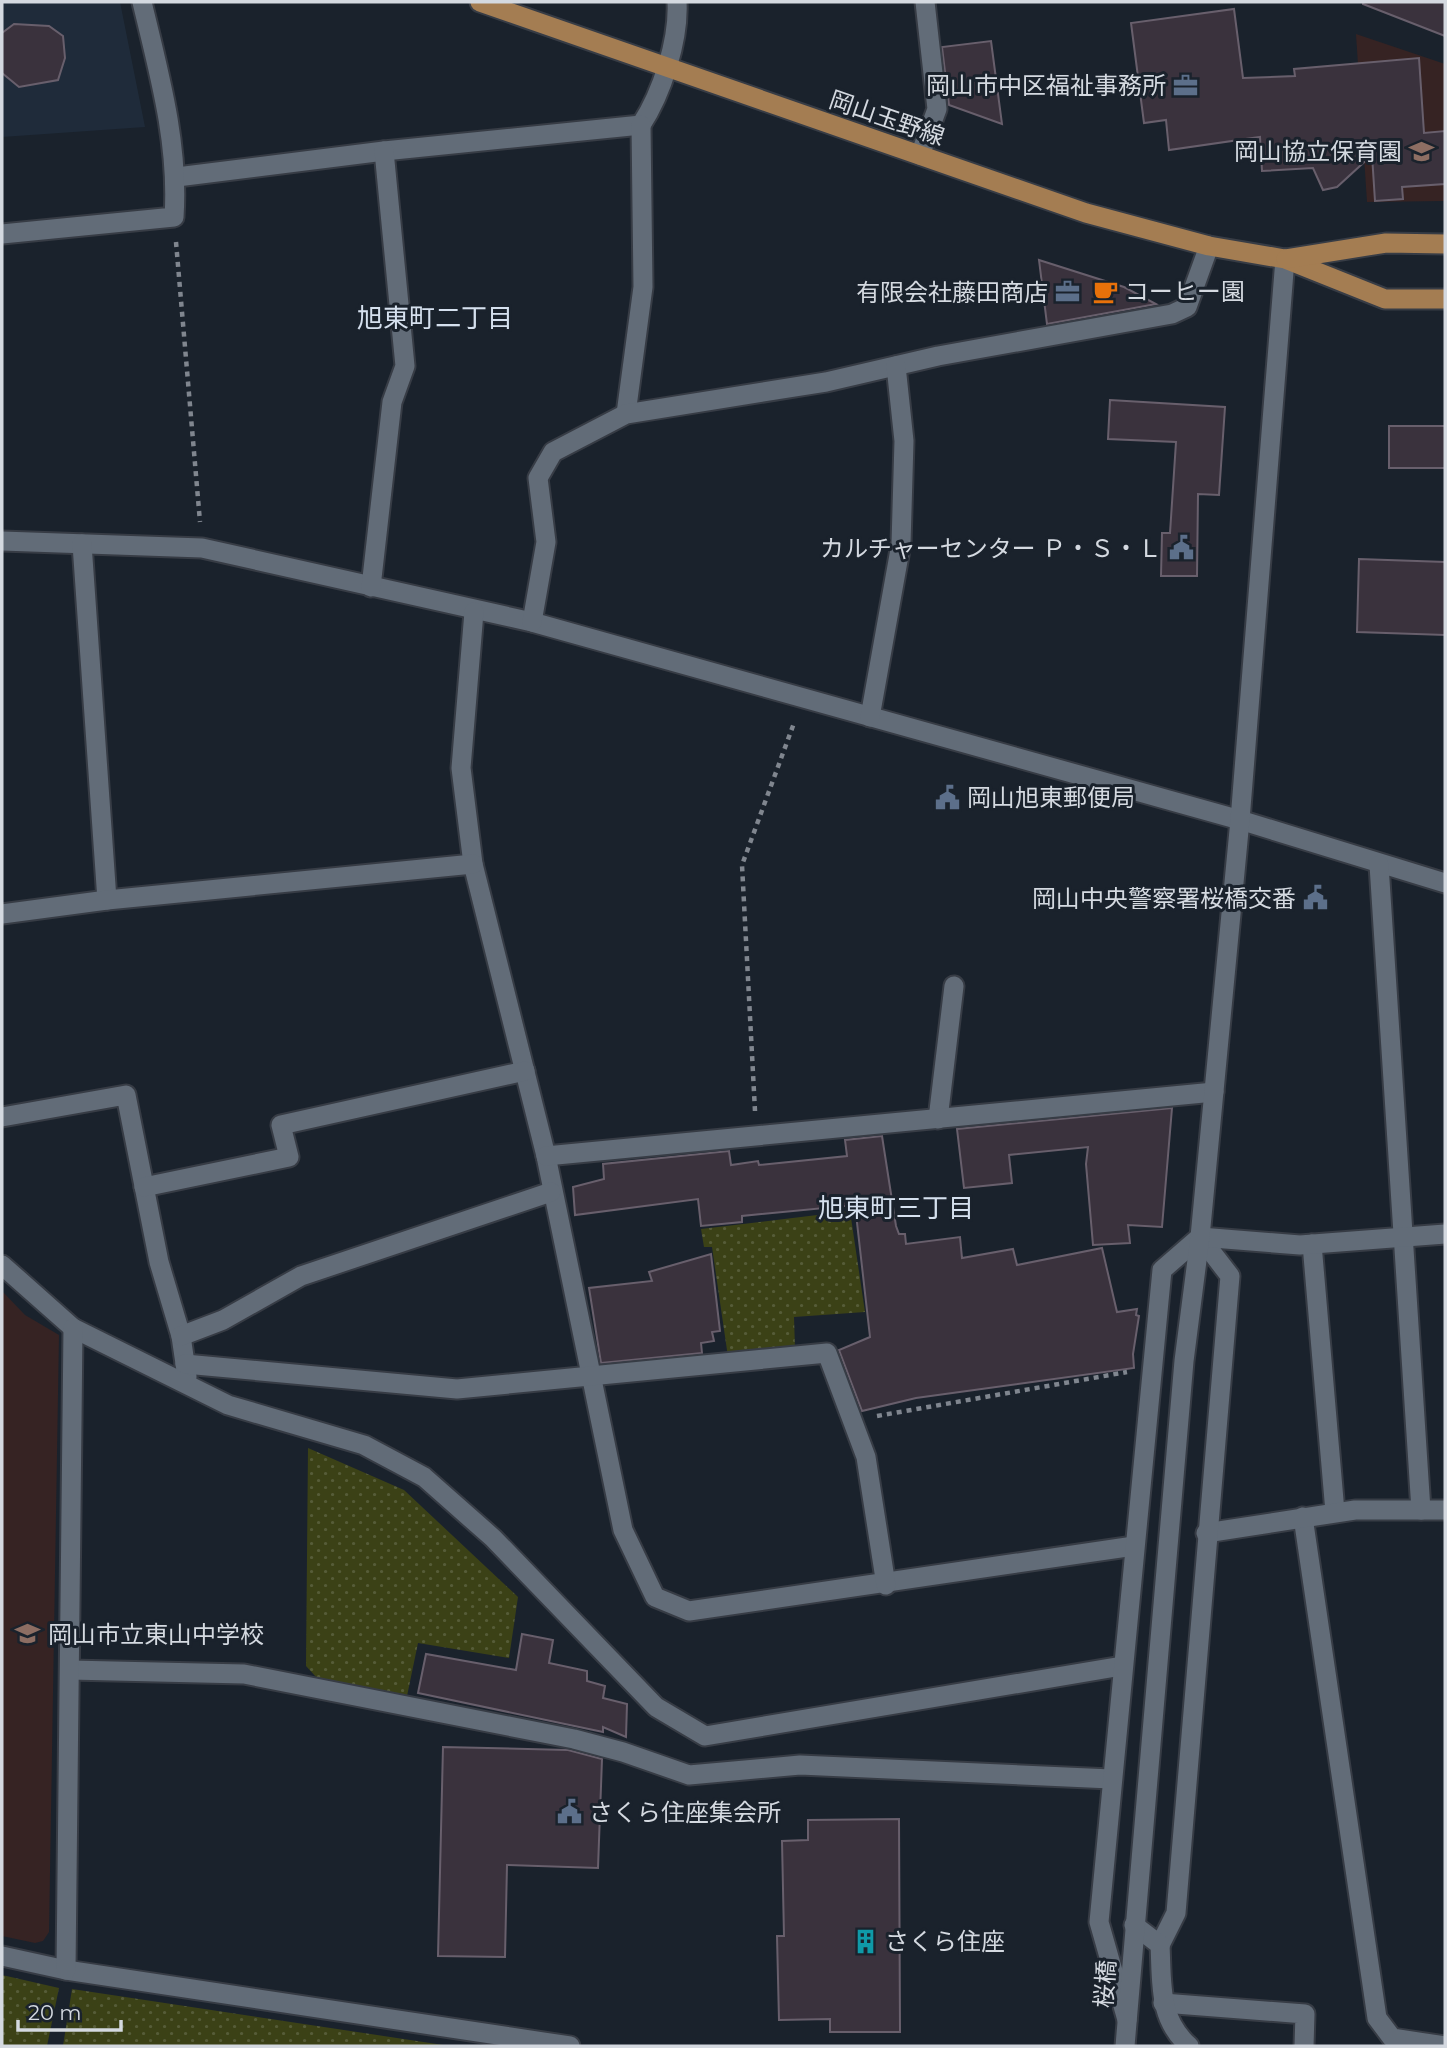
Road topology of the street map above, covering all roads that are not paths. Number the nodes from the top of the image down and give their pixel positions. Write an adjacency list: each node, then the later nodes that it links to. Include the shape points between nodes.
1 (142, 2): 9 (street, via 164,91)
2 (480, 2): 5 (main road, 岡山玉野線)
3 (677, 2): 5 (street, via 678,18)
4 (925, 2): 8 (street, via 937,109)
5 (666, 66): 6 (street); 8 (main road, 岡山玉野線)
6 (641, 125): 7 (street); 16 (street, via 643,287)
7 (384, 151): 9 (street); 19 (street, via 405,366 392,402)
8 (920, 155): 12 (main road, 岡山玉野線, via 1086,213)
9 (177, 177): 10 (street, via 174,218)
10 (2, 234)
11 (1445, 244): 13 (main road, 岡山玉野線, via 1386,243)
12 (1209, 246): 13 (main road, 岡山玉野線); 15 (street, via 1187,307 1172,314)
13 (1284, 259): 14 (main road, 岡山玉野線, via 1385,299); 23 (street, 桜橋)
14 (1445, 299)
15 (896, 366): 16 (street, via 826,382); 22 (street, via 904,441 901,544)
16 (626, 414): 21 (street, via 553,452 538,478 546,542)
17 (2, 541): 18 (street)
18 (82, 544): 19 (street, via 202,548); 27 (street)
19 (371, 587): 20 (street)
20 (474, 611): 21 (street); 24 (street, via 461,768)
21 (532, 622): 22 (street)
22 (870, 717): 23 (street)
23 (1240, 820): 25 (street); 31 (street, 桜橋)
24 (473, 864): 27 (street); 30 (street)
25 (1379, 866): 26 (street); 39 (street)
26 (1445, 884)
27 (107, 900): 28 (street)
28 (2, 914)
29 (954, 986): 33 (street)
30 (525, 1071): 34 (street); 35 (street, via 281,1125 289,1157)
31 (1214, 1092): 33 (street); 38 (street, 桜橋)
32 (2, 1117): 35 (street, via 126,1096)
33 (938, 1119): 34 (street)
34 (546, 1156): 36 (street)
35 (144, 1187): 43 (street, via 159,1262)
36 (551, 1192): 43 (street, via 301,1276 223,1320); 45 (street)
37 (1445, 1234): 39 (street)
38 (1200, 1237): 40 (street); 51 (street, via 1230,1276); 52 (street, via 1162,1270); 57 (street, 桜橋, via 1184,1362)
39 (1401, 1237): 40 (street); 47 (street)
40 (1312, 1244): 49 (street)
41 (2, 1265): 42 (street)
42 (73, 1328): 46 (street); 55 (street)
43 (181, 1336): 44 (street)
44 (185, 1364): 45 (street, via 457,1389); 46 (street)
45 (590, 1374): 53 (street, via 623,1530 656,1597 689,1611); 53 (street, via 827,1353 866,1457)
46 (189, 1385): 54 (street, via 228,1405 364,1445 424,1478 493,1538 656,1707 705,1736)
47 (1421, 1510): 48 (street); 49 (street)
48 (1445, 1510)
49 (1335, 1513): 50 (street)
50 (1303, 1517): 51 (street); 67 (street, via 1377,2018 1392,2038)
51 (1206, 1533): 58 (street, via 1176,1913)
52 (1134, 1546): 53 (street); 54 (street)
53 (886, 1585)
54 (1122, 1666): 56 (street)
55 (69, 1670): 56 (street, via 244,1674 574,1739 689,1775 800,1765); 60 (street)
56 (1111, 1779): 62 (street, via 1098,1922)
57 (1134, 1925): 58 (street); 62 (street, 桜橋)
58 (1160, 1944): 61 (street)
59 (2, 1956): 60 (street)
60 (66, 1970): 63 (street)
61 (1163, 2003): 65 (street, via 1175,2032); 66 (street, via 1305,2014)
62 (1127, 2021): 64 (street, 桜橋)
63 (570, 2046)
64 (1125, 2046)
65 (1189, 2046)
66 (1304, 2046)
67 (1445, 2046)

